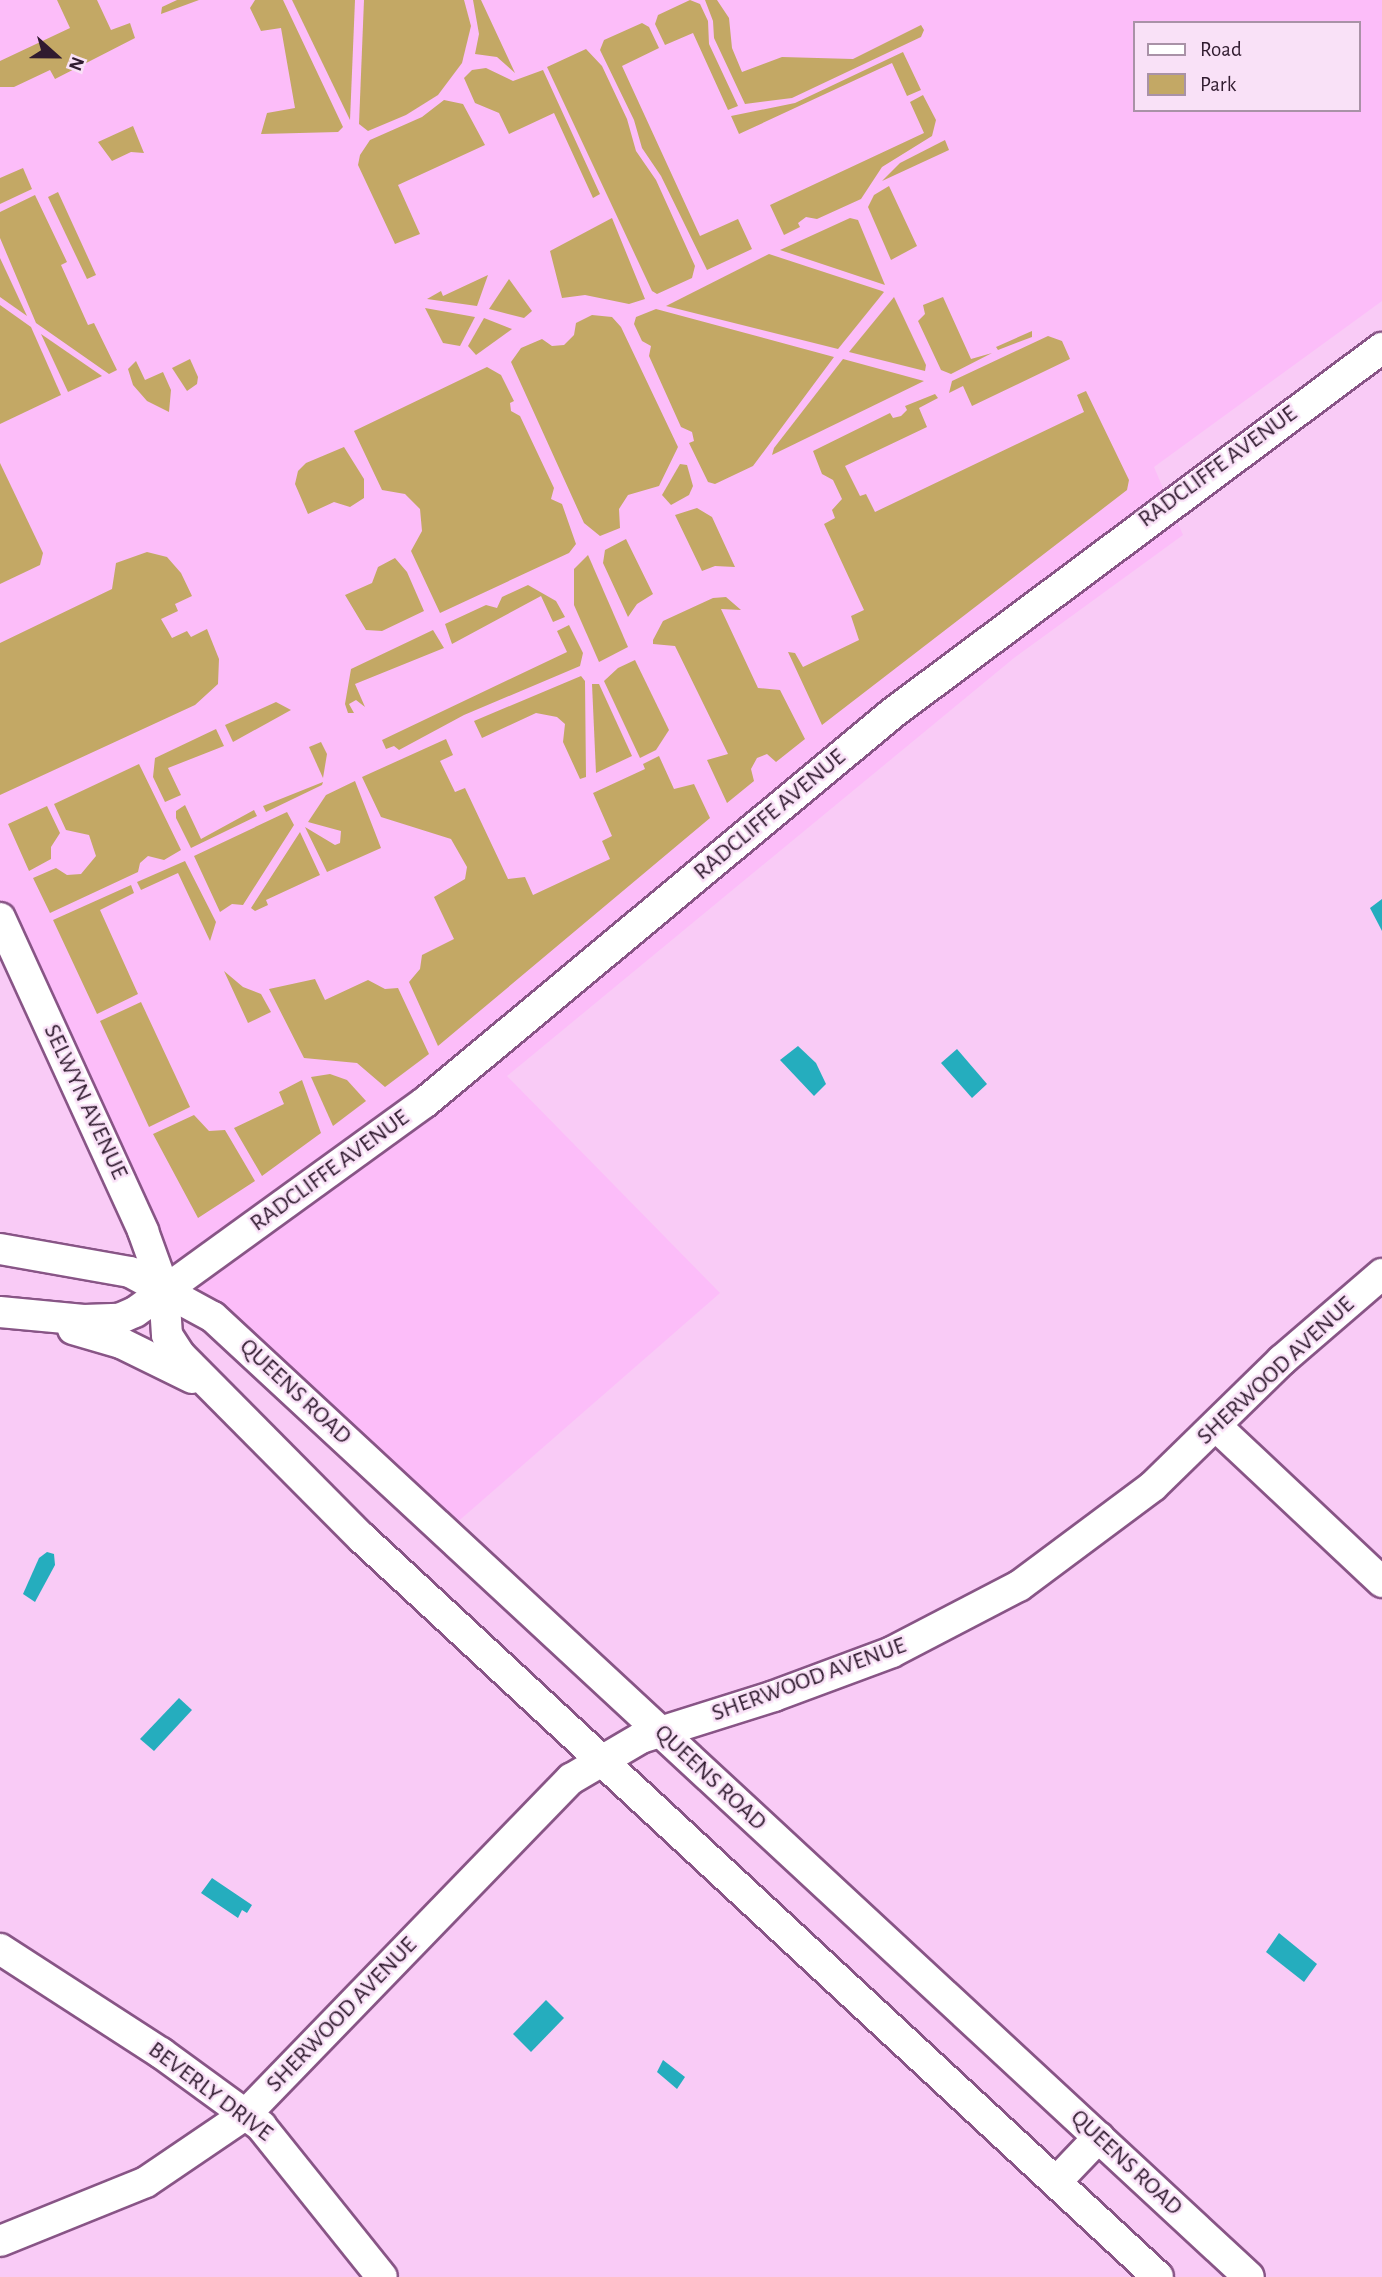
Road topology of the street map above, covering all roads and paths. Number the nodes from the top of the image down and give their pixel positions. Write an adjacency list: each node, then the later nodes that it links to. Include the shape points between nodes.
1 (1382, 348): 5 (street, RADCLIFFE AVENUE, via 915,694 399,1123)
2 (0, 918): 5 (street, SELWYN AVENUE, via 134,1209)
3 (0, 1249): 5 (street, QUEENS ROAD, via 117,1268)
4 (1382, 1274): 9 (street, SHERWOOD AVENUE, via 1320,1326)
5 (164, 1289): 7 (street, via 123,1318); 8 (street, via 167,1335); 11 (street, QUEENS ROAD, via 222,1325)
6 (0, 1312): 7 (street)
7 (36, 1318): 8 (street, via 121,1343 179,1371)
8 (218, 1397): 12 (street)
9 (1216, 1426): 10 (street); 11 (street, SHERWOOD AVENUE, via 1093,1535 954,1623 827,1678)
10 (1382, 1582)
11 (660, 1731): 12 (street, SHERWOOD AVENUE); 15 (street, QUEENS ROAD)
12 (600, 1760): 14 (street, SHERWOOD AVENUE, via 539,1808); 16 (street)
13 (0, 1948): 14 (street, BEVERLY DRIVE)
14 (246, 2114): 17 (street, SHERWOOD AVENUE, via 146,2182); 18 (street, BEVERLY DRIVE, via 285,2151)
15 (1099, 2137): 16 (street); 20 (street, QUEENS ROAD)
16 (1056, 2182): 19 (street)
17 (0, 2241)
18 (382, 2277)
19 (1158, 2277)
20 (1249, 2277)

